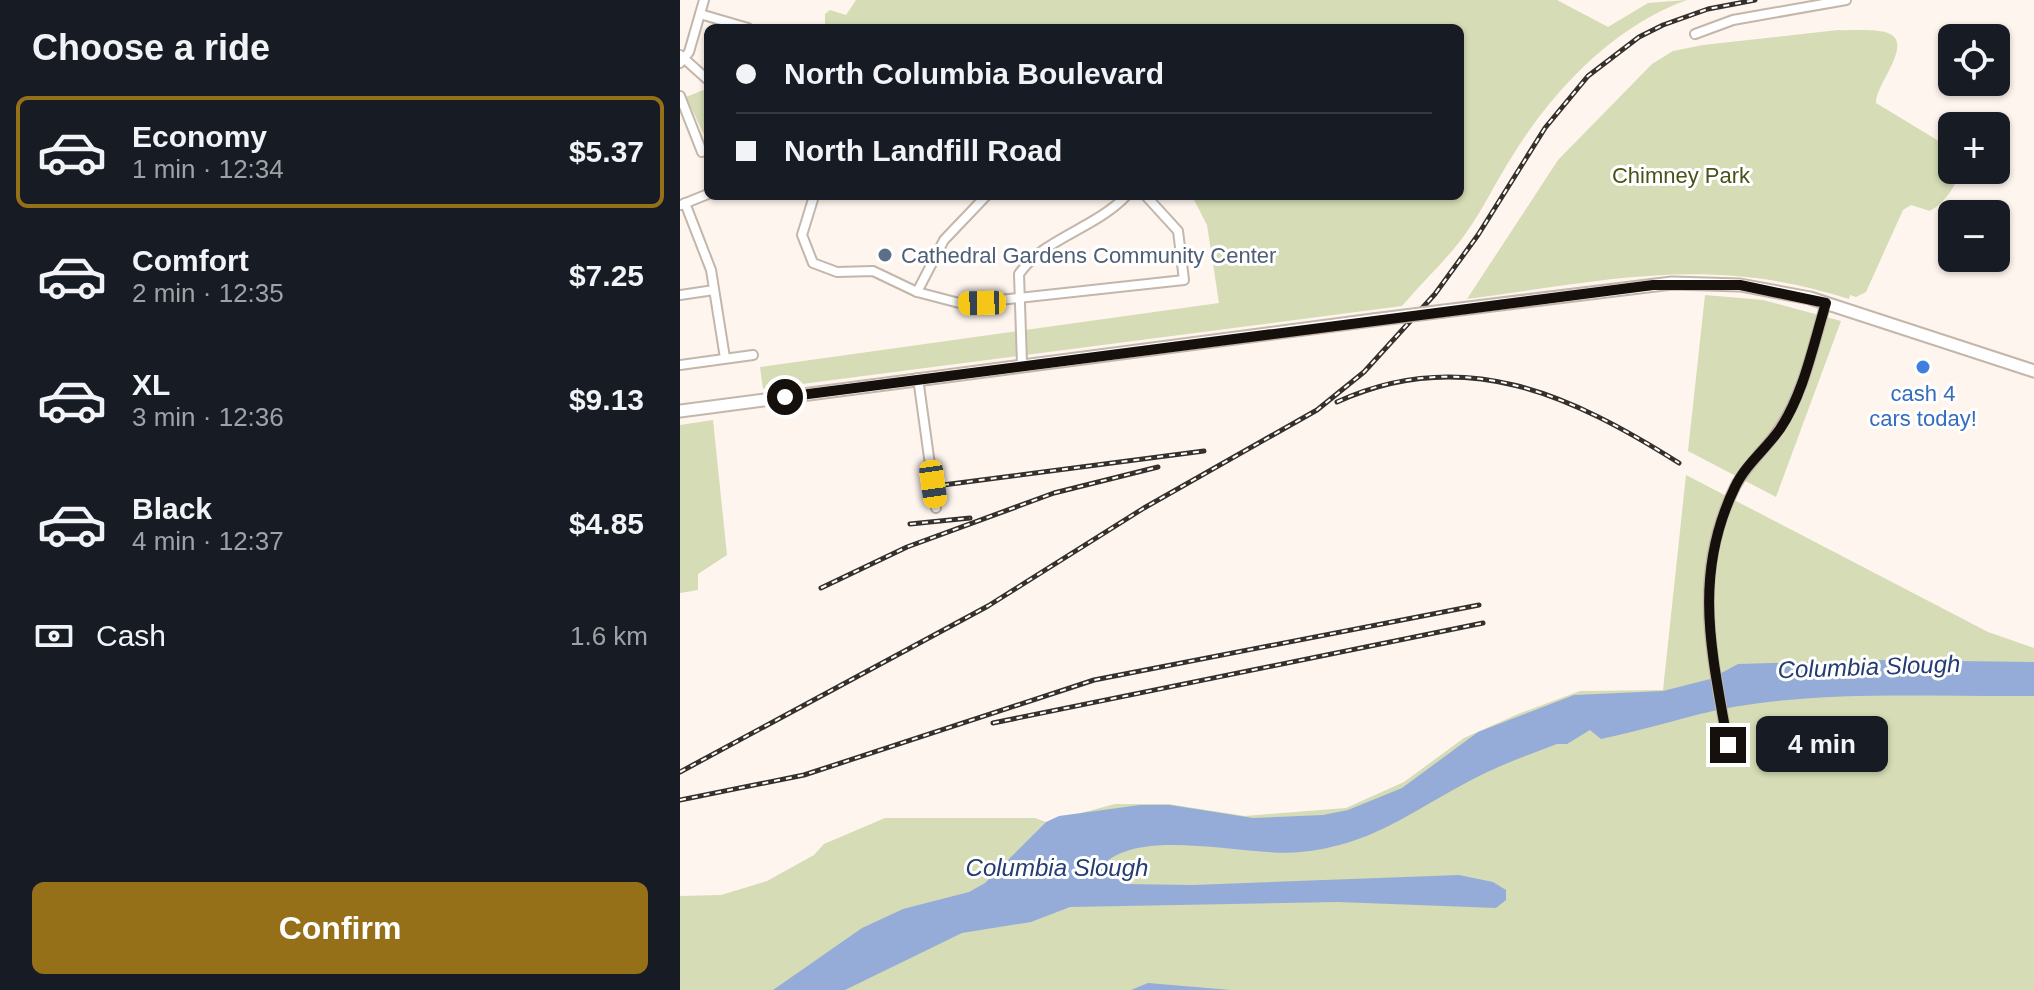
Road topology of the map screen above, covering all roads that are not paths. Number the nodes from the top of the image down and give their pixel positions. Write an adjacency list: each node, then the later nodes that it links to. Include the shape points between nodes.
1 (704, 0): 3 (street)
2 (1846, 0): 5 (street, via 1747,17)
3 (700, 14): 4 (street); 6 (street)
4 (734, 24)
5 (1695, 34)
6 (681, 59): 7 (street)
7 (704, 77)
8 (680, 96): 9 (street)
9 (702, 152)
10 (704, 196): 15 (street)
11 (813, 200): 17 (street, via 802,235 813,263 837,272 873,271)
12 (982, 200): 17 (street, via 944,240)
13 (1121, 200): 19 (street, via 1089,226 1043,249 1019,274)
14 (1150, 200): 19 (street, via 1177,228 1184,280)
15 (682, 204): 16 (street, via 710,266)
16 (714, 290): 18 (street); 22 (street)
17 (917, 292): 19 (street, via 963,304)
18 (680, 295)
19 (1019, 296): 23 (street)
20 (1826, 303): 23 (main road, bridge, via 1753,286 1690,283); 25 (main road); 29 (street, via 1792,405 1740,477 1708,577 1711,646)
21 (753, 355): 22 (street)
22 (725, 358): 24 (street)
23 (1022, 364): 26 (main road)
24 (680, 365)
25 (2034, 371)
26 (918, 378): 27 (main road); 28 (street)
27 (680, 411)
28 (936, 508)
29 (1728, 745)

